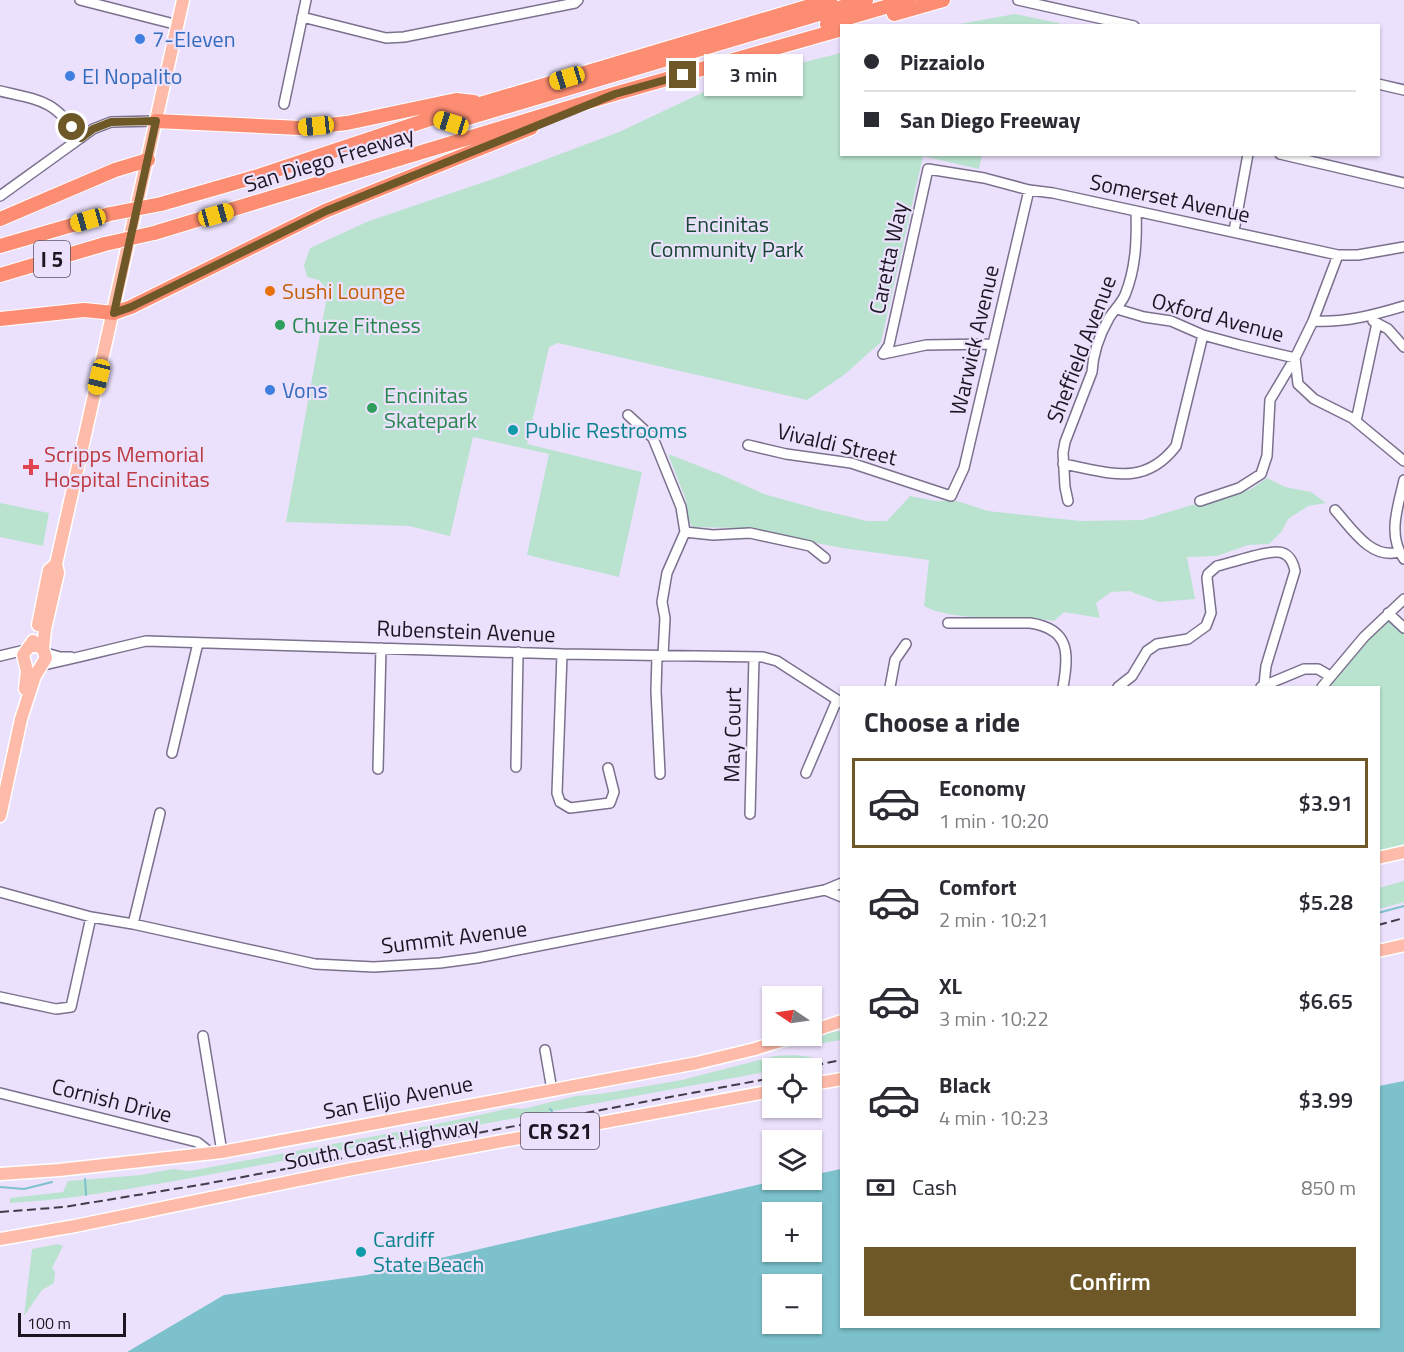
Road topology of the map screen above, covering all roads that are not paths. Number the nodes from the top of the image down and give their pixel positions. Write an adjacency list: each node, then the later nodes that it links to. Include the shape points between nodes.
1 (80, 0): 13 (street)
2 (183, 0): 13 (main road)
3 (306, 0): 10 (street)
4 (578, 0): 10 (street, via 386,38)
5 (830, 0): 19 (highway, San Diego Freeway / I 5)
6 (866, 0): 21 (highway, via 451,123)
7 (909, 0): 24 (highway, via 455,135)
8 (943, 0): 11 (highway)
9 (1018, 0): 12 (street)
10 (302, 17): 20 (street)
11 (861, 24)
12 (1125, 24)
13 (178, 25): 22 (main road)
14 (840, 30): 18 (highway, San Diego Freeway / I 5)
15 (1380, 84): 16 (street)
16 (1404, 90)
17 (0, 91): 23 (street, via 52,106)
18 (615, 94): 24 (highway, San Diego Freeway / I 5); 41 (highway, via 326,211)
19 (482, 103): 21 (highway, San Diego Freeway / I 5); 22 (highway, via 456,100 348,123 300,128)
20 (284, 104)
21 (433, 118): 35 (highway, San Diego Freeway / I 5, bridge, via 255,177)
22 (156, 121): 23 (street, via 107,123); 27 (main road)
23 (81, 138): 31 (street)
24 (443, 147): 38 (highway, San Diego Freeway / I 5, bridge)
25 (1248, 156): 34 (street)
26 (1289, 156): 29 (street)
27 (148, 160): 33 (highway); 41 (main road)
28 (928, 169): 30 (street, Somerset Avenue); 47 (street, Caretta Way, via 889,345 883,354 926,345)
29 (1404, 183)
30 (1029, 190): 32 (street, Somerset Avenue); 47 (street, Warwick Avenue)
31 (0, 196)
32 (1136, 211): 34 (street, Somerset Avenue); 40 (street, Sheffield Avenue, via 1134,263)
33 (0, 219)
34 (1234, 231): 37 (street, Somerset Avenue)
35 (0, 246)
36 (1404, 247): 37 (street, Somerset Avenue)
37 (1338, 255): 44 (street)
38 (0, 275)
39 (1404, 306): 42 (street)
40 (1117, 309): 46 (street, Oxford Avenue, via 1171,321); 54 (street, Sheffield Avenue, via 1106,324 1093,360 1065,442)
41 (114, 313): 43 (highway, via 84,310); 72 (main road, via 56,564 49,570 36,632)
42 (1359, 317): 44 (street); 45 (street)
43 (0, 319)
44 (1313, 321): 49 (street)
45 (1377, 323): 48 (street); 51 (street)
46 (1203, 335): 49 (street, Oxford Avenue); 54 (street, via 1176,447 1165,460 1149,470 1125,475)
47 (992, 344): 56 (street, Warwick Avenue, via 964,468)
48 (1404, 347)
49 (1295, 358): 51 (street, Oxford Avenue, via 1299,384 1314,399); 58 (street, via 1269,400 1269,433 1261,474 1228,493)
50 (628, 415): 60 (street, via 653,438 681,507)
51 (1356, 421): 53 (street, Oxford Avenue)
52 (748, 445): 56 (street, Vivaldi Street, via 851,463)
53 (1404, 461)
54 (1063, 464): 57 (street, Sheffield Avenue)
55 (1404, 480): 61 (street, via 1394,522)
56 (951, 496)
57 (1068, 501)
58 (1200, 501)
59 (1335, 510): 61 (street, via 1377,553)
60 (685, 532): 62 (street, via 750,533 810,546); 73 (street, via 667,573)
61 (1401, 556)
62 (825, 558)
63 (1404, 599): 64 (street)
64 (1388, 613): 66 (street); 77 (street)
65 (948, 623): 79 (street, via 1043,625 1058,634 1065,647)
66 (1404, 628)
67 (198, 643): 69 (street, Rubenstein Avenue); 72 (street, Rubenstein Avenue, via 146,641 60,663); 85 (street)
68 (906, 644): 78 (street, via 895,660)
69 (381, 648): 70 (street, Rubenstein Avenue); 88 (street)
70 (518, 652): 71 (street, Rubenstein Avenue); 86 (street)
71 (562, 654): 73 (street, Rubenstein Avenue); 87 (street, via 557,793 560,802 570,808 610,803 614,792)
72 (38, 655): 74 (street, Rubenstein Avenue); 76 (main road, via 30,668); 84 (main road)
73 (660, 656): 75 (street, Rubenstein Avenue); 91 (street, via 656,691)
74 (0, 657): 76 (street)
75 (754, 657): 83 (street, Rubenstein Avenue, via 777,661); 93 (street, May Court)
76 (25, 664): 84 (main road)
77 (1330, 676): 81 (street, via 1318,669 1304,669); 82 (street)
78 (890, 686)
79 (1063, 686)
80 (1119, 686): 81 (street, via 1157,644 1188,639 1206,626 1211,613 1207,578 1217,566 1276,551 1289,557 1294,571)
81 (1263, 686)
82 (1323, 686)
83 (839, 701): 90 (street)
84 (21, 719): 89 (main road)
85 (172, 753)
86 (516, 767)
87 (608, 768)
88 (378, 769)
89 (5, 773): 94 (main road)
90 (806, 773)
91 (660, 774)
92 (160, 813): 102 (street)
93 (750, 814)
94 (0, 816)
95 (1404, 852): 96 (main road)
96 (1380, 858)
97 (840, 884): 98 (street, Summit Avenue)
98 (825, 890): 100 (street); 102 (street, Summit Avenue, via 477,958 374,967 296,962)
99 (0, 892): 101 (street, Summit Avenue)
100 (840, 896)
101 (91, 917): 102 (street, Summit Avenue); 105 (street, via 71,1007 56,1009)
102 (133, 924)
103 (1404, 945): 104 (main road)
104 (1380, 951)
105 (0, 997)
106 (840, 1022): 107 (main road)
107 (822, 1028)
108 (204, 1036): 116 (street)
109 (764, 1046): 113 (main road, San Elijo Avenue)
110 (545, 1050): 113 (street)
111 (840, 1079): 112 (main road)
112 (822, 1082)
113 (552, 1090): 116 (main road, San Elijo Avenue)
114 (0, 1093): 116 (street, Cornish Drive, via 197,1142)
115 (762, 1093): 118 (main road, South Coast Highway / CR S21)
116 (217, 1152): 117 (main road, San Elijo Avenue)
117 (0, 1174)
118 (0, 1239)

